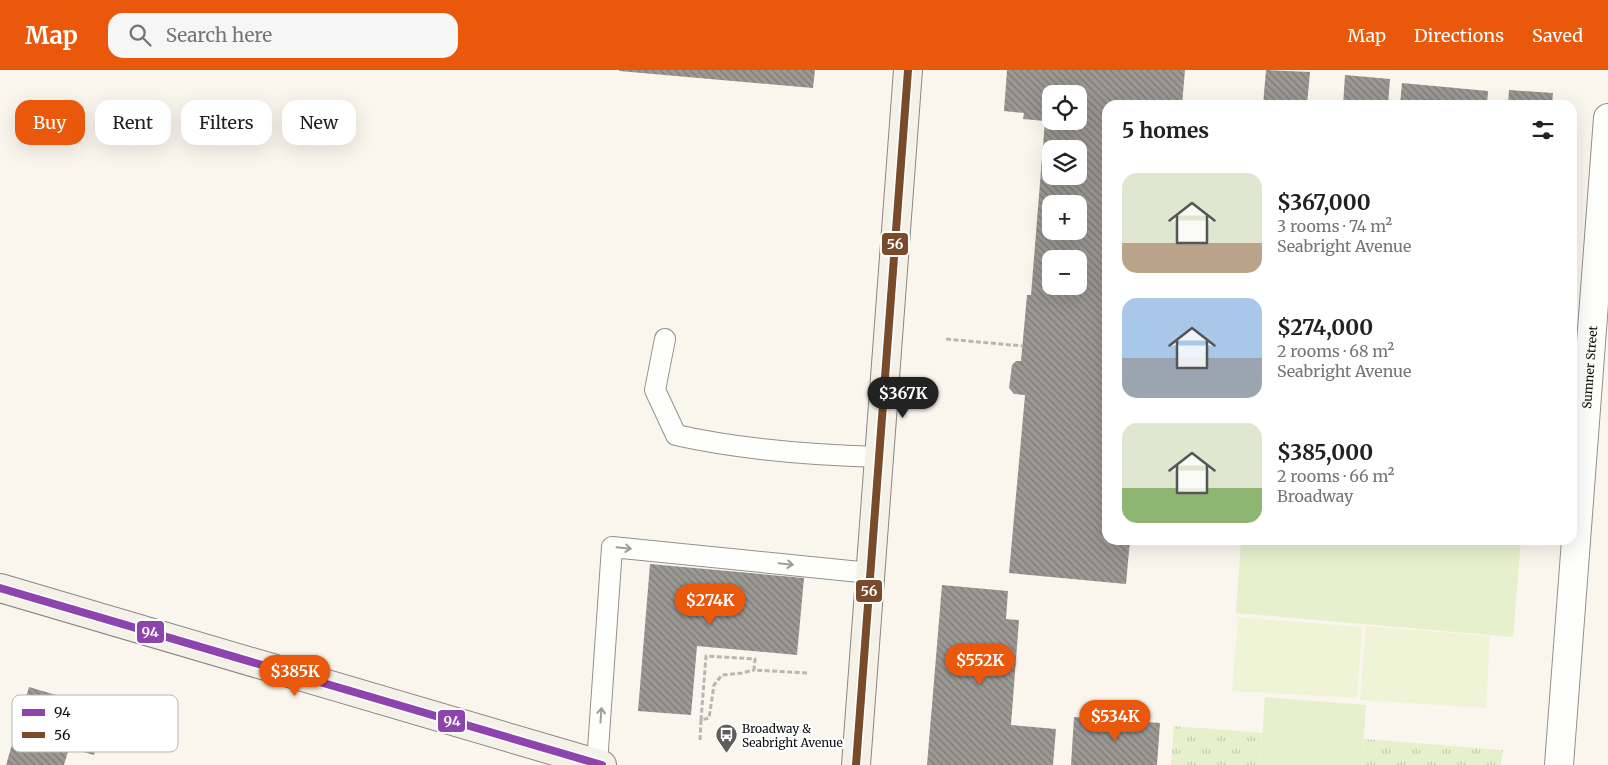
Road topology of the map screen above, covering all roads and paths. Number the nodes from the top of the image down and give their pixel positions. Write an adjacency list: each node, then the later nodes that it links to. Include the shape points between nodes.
1 (908, 70): 6 (main road)
2 (1608, 118): 7 (street, Sumner Street)
3 (666, 339): 6 (lane, via 655,390 676,434 705,441 824,455)
4 (946, 340): 5 (path)
5 (1023, 346)
6 (879, 457): 9 (main road)
7 (1577, 536)
8 (1576, 545): 17 (street, Sumner Street)
9 (870, 573): 15 (lane, one-way to 9, via 612,547); 16 (main road)
10 (0, 588): 15 (main road)
11 (754, 670): 12 (path); 13 (path, via 722,675 714,685 709,718); 13 (path, via 755,659 706,656)
12 (807, 674)
13 (702, 720): 14 (path)
14 (700, 740)
15 (600, 764)
16 (856, 765)
17 (1560, 765)

